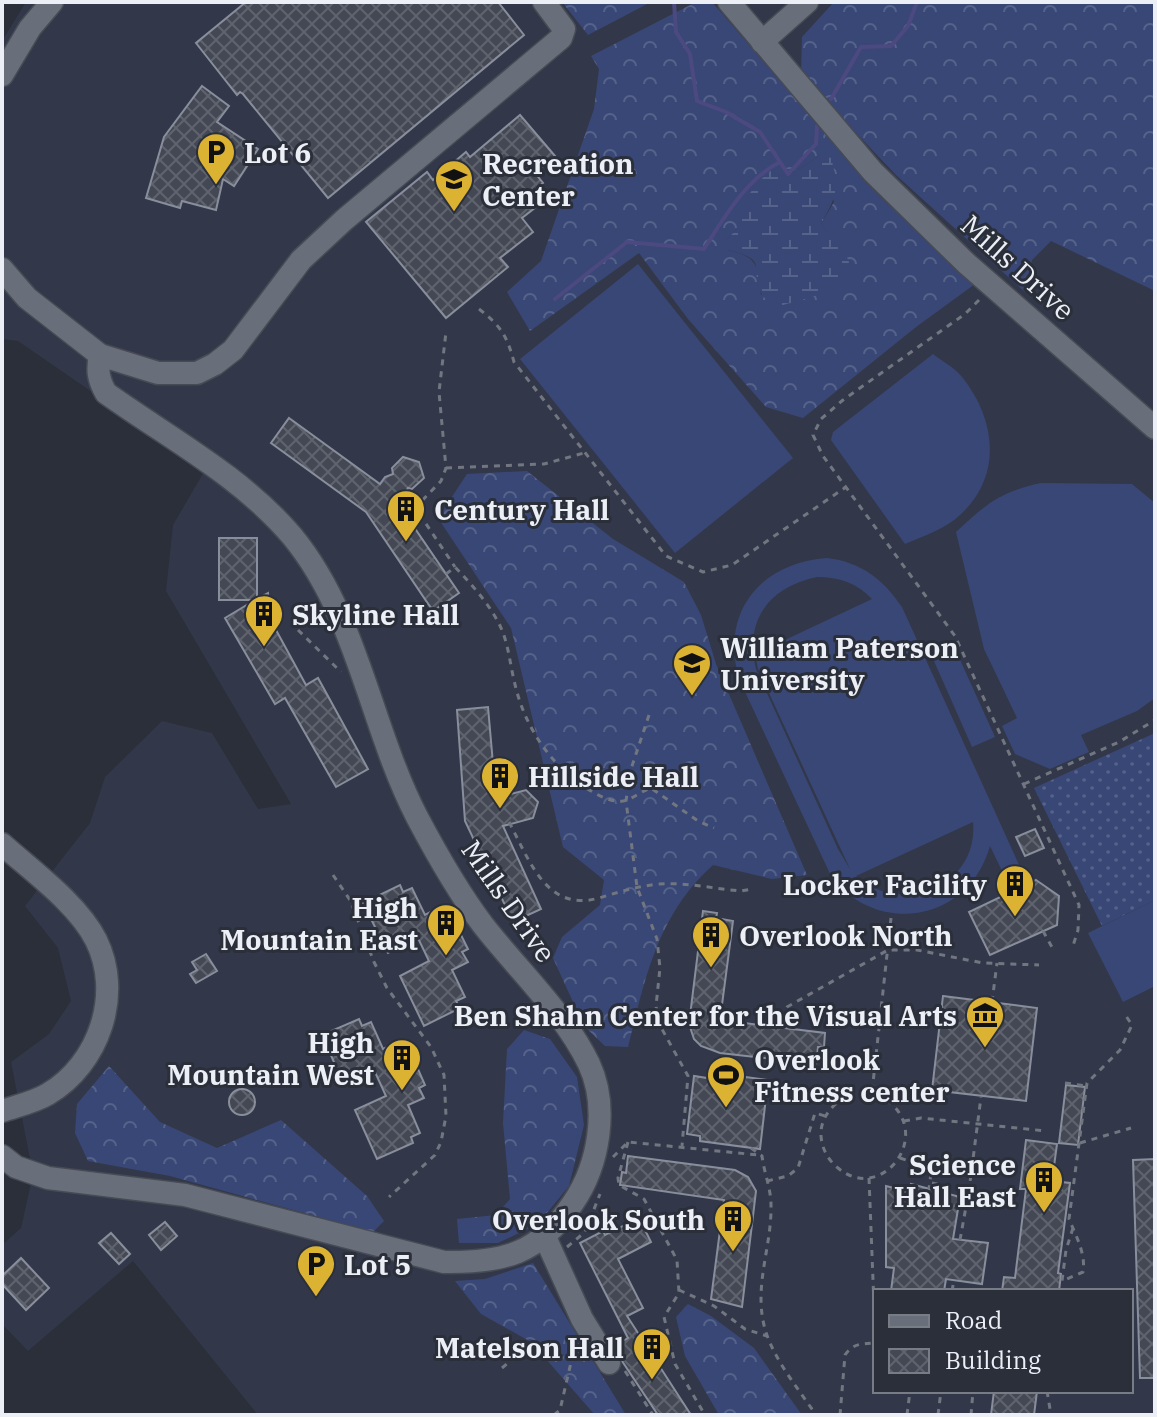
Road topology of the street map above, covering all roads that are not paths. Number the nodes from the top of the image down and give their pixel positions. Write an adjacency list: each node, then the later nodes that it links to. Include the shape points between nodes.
1 (52, 2): 6 (street)
2 (544, 2): 8 (street, via 564,29 561,38 301,260 233,350 197,373 158,373)
3 (729, 2): 5 (street, Mills Drive)
4 (807, 2): 5 (street)
5 (762, 42): 9 (street, Mills Drive, via 873,172)
6 (2, 75)
7 (2, 269): 8 (street, via 27,298)
8 (100, 355): 13 (street, Mills Drive, via 97,369 106,393 227,476 292,536 337,609 422,826 482,923 575,1039 590,1068 600,1122 593,1160)
9 (1155, 428)
10 (2, 844): 11 (street, via 70,905 95,938 105,965 107,1009 93,1048 74,1075 46,1096)
11 (2, 1111)
12 (2, 1156): 13 (street, Mills Drive, via 48,1178 185,1195 444,1262 478,1262 540,1242)
13 (549, 1246): 14 (street)
14 (609, 1363)

